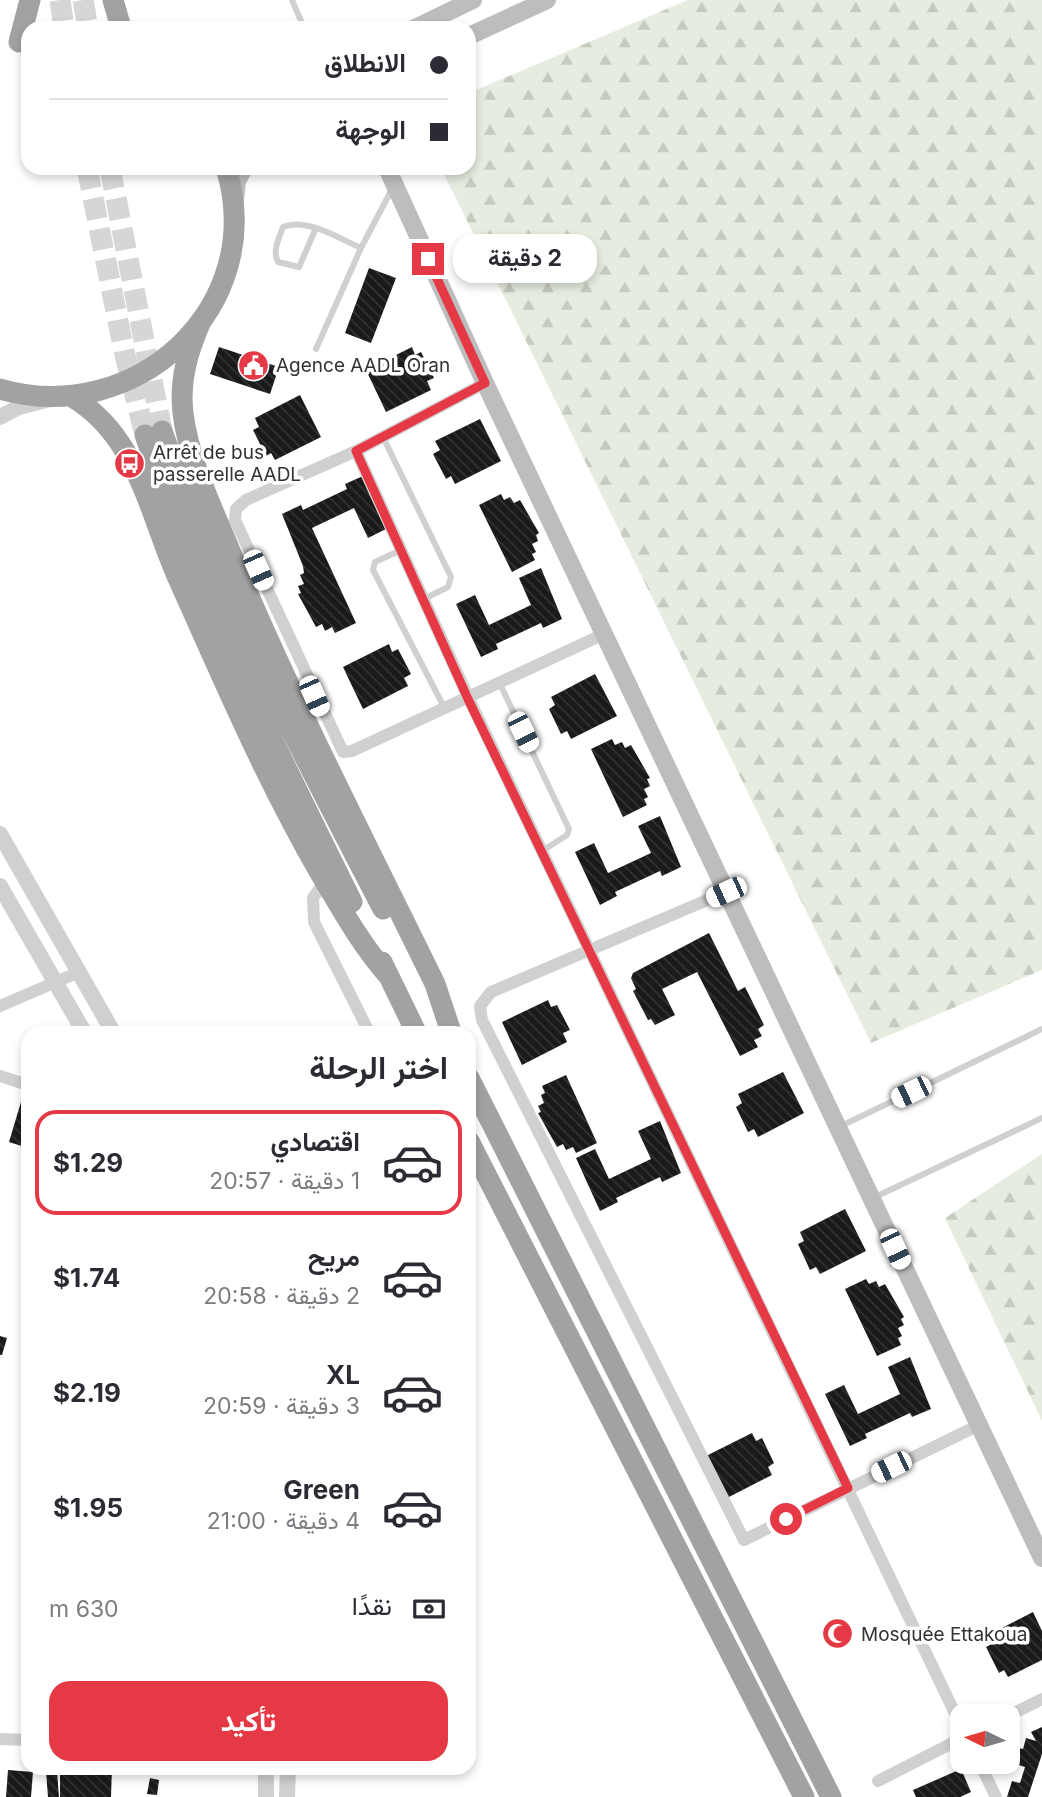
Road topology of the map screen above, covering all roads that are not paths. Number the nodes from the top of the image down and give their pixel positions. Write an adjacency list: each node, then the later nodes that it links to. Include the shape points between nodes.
1 (30, 0): 6 (highway)
2 (113, 0): 7 (highway)
3 (292, 0): 8 (lane)
4 (473, 0): 9 (main road)
5 (547, 0): 10 (main road)
6 (23, 21)
7 (119, 21)
8 (301, 21)
9 (430, 21)
10 (476, 33)
11 (227, 175): 14 (highway)
12 (240, 175): 14 (main road)
13 (391, 176): 16 (lane); 19 (main road)
14 (233, 211): 17 (highway, via 226,268)
15 (316, 228): 15 (lane, via 299,267 278,262 275,253 284,227); 16 (lane)
16 (360, 248): 18 (lane)
17 (201, 321): 21 (highway, via 185,341 145,373 122,385); 46 (highway, via 181,382 183,416 195,461 250,598 435,984)
18 (316, 349)
19 (485, 383): 23 (street); 27 (main road)
20 (0, 389): 21 (highway)
21 (63, 397): 22 (street, via 19,407); 33 (highway, via 90,408 134,467 176,573 269,778)
22 (0, 417)
23 (383, 437): 24 (street); 26 (lane, via 451,577 448,587)
24 (356, 451): 25 (street); 30 (street, via 246,500 236,509 235,520 343,752)
25 (399, 551): 26 (street); 30 (lane, via 375,562 373,570)
26 (424, 599): 29 (street)
27 (604, 634): 28 (street); 35 (main road)
28 (500, 684): 29 (street); 32 (lane, via 569,829)
29 (468, 699): 30 (street); 32 (street)
30 (445, 709)
31 (0, 834): 37 (street)
32 (542, 851): 36 (street)
33 (325, 881): 38 (highway, via 357,936); 43 (street, via 313,898 314,922)
34 (0, 887): 39 (street)
35 (726, 892): 36 (street); 52 (main road)
36 (590, 952): 56 (street); 56 (street, via 491,992 482,1002 482,1020 744,1540)
37 (79, 972): 39 (street); 42 (street)
38 (387, 974): 44 (highway); 45 (highway, via 225,642 171,513 153,433 242,629)
39 (56, 984): 40 (street); 41 (street)
40 (0, 1006)
41 (80, 1026)
42 (110, 1026)
43 (366, 1026)
44 (413, 1026)
45 (446, 1026)
46 (447, 1026)
47 (1042, 1029): 52 (lane)
48 (0, 1076): 49 (street)
49 (21, 1083)
50 (476, 1092): 71 (highway)
51 (1042, 1118): 54 (lane)
52 (838, 1127): 54 (main road)
53 (476, 1155): 70 (highway)
54 (872, 1198): 55 (main road)
55 (979, 1425): 56 (street); 57 (main road)
56 (848, 1488): 59 (street)
57 (1042, 1558)
58 (1042, 1699): 60 (street)
59 (951, 1704)
60 (1020, 1710)
61 (0, 1740): 62 (street)
62 (21, 1740)
63 (950, 1744): 67 (street)
64 (985, 1774): 72 (street)
65 (267, 1775): 68 (street)
66 (288, 1775): 69 (street)
67 (878, 1781)
68 (266, 1797)
69 (288, 1797)
70 (804, 1797)
71 (831, 1797)
72 (996, 1797)

